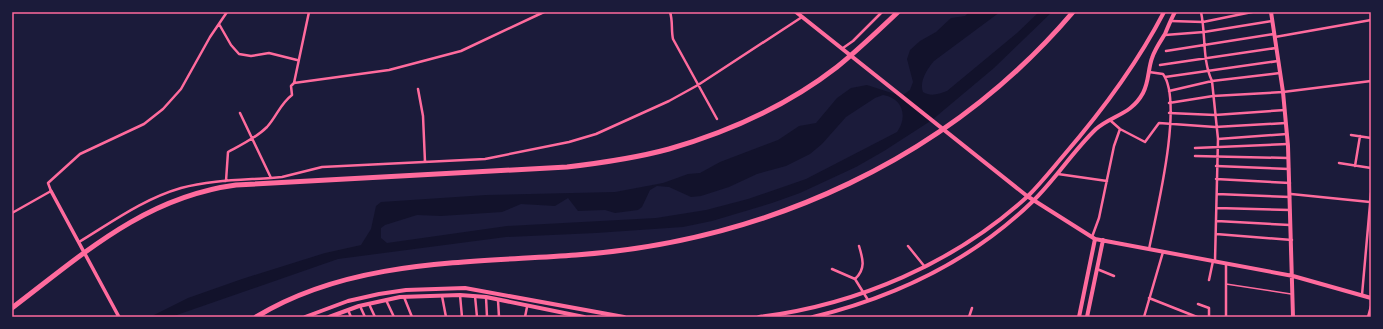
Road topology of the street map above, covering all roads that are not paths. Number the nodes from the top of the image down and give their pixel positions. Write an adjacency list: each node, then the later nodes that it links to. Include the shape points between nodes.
1 (227, 12): 19 (street)
2 (309, 12): 28 (street)
3 (544, 12): 37 (street, via 461,51 388,70)
4 (670, 12): 38 (street, via 673,39)
5 (796, 12): 14 (main road)
6 (882, 12): 24 (street)
7 (898, 12): 127 (highway, via 837,67 800,92 721,131 669,149 619,160 567,167 212,188 156,207 122,225)
8 (1073, 12): 132 (highway, via 1016,72 927,141 840,189 783,212 732,228 668,243 608,252 473,262 370,274 307,292)
9 (1164, 12): 82 (main road, via 1142,52 1082,135)
10 (1175, 12): 16 (main road)
11 (1201, 12): 18 (street)
12 (1252, 12): 18 (street)
13 (1272, 12): 17 (main road)
14 (802, 17): 24 (main road); 38 (street)
15 (1371, 20): 22 (street)
16 (1170, 21): 18 (street); 21 (main road)
17 (1272, 21): 20 (street); 22 (main road)
18 (1203, 22): 20 (street)
19 (219, 24): 28 (street, via 239,54 251,56 269,53); 78 (street, via 181,88 163,109 144,124 90,148 72,160 48,183)
20 (1204, 32): 21 (street); 23 (street)
21 (1164, 34): 32 (main road, via 1155,49)
22 (1275, 36): 23 (street); 25 (main road)
23 (1204, 44): 26 (street); 27 (street)
24 (843, 48): 82 (main road)
25 (1276, 48): 27 (street); 29 (main road)
26 (1166, 51)
27 (1206, 58): 30 (street); 31 (street)
28 (297, 60): 37 (street)
29 (1278, 61): 31 (street); 33 (main road)
30 (1160, 65)
31 (1208, 70): 34 (street); 36 (street)
32 (1149, 72): 34 (street, via 1159,72); 49 (main road, via 1146,86 1138,100 1124,114)
33 (1280, 73): 36 (street); 41 (main road)
34 (1165, 77): 40 (street)
35 (1371, 81): 41 (street)
36 (1212, 82): 40 (street); 42 (street)
37 (294, 83): 58 (street, via 291,86 292,96 283,101 268,126)
38 (698, 85): 48 (street); 66 (street, via 656,108 596,134 570,142 485,159)
39 (418, 89): 66 (street, via 423,116)
40 (1168, 91): 43 (street)
41 (1283, 92): 42 (street); 44 (main road)
42 (1214, 96): 43 (street); 47 (street)
43 (1170, 103): 46 (street)
44 (1285, 110): 47 (street); 51 (main road)
45 (240, 113): 58 (street)
46 (1169, 113): 47 (street); 50 (street)
47 (1215, 115): 52 (street)
48 (717, 119)
49 (1111, 121): 53 (street); 72 (main road, via 1096,129)
50 (1169, 123): 52 (street); 53 (street, via 1159,123 1145,142); 97 (street, via 1164,176)
51 (1286, 123): 52 (street); 54 (main road)
52 (1215, 127): 59 (street)
53 (1120, 129): 76 (street)
54 (1287, 134): 59 (street); 60 (main road)
55 (1351, 136): 56 (street)
56 (1360, 136): 57 (street); 69 (street)
57 (1371, 138)
58 (251, 139): 73 (street); 75 (street, via 228,152)
59 (1218, 140): 61 (street)
60 (1288, 144): 61 (street); 65 (main road)
61 (1217, 147): 62 (street); 64 (street)
62 (1195, 148)
63 (1195, 156): 64 (street)
64 (1217, 156): 65 (street); 68 (street)
65 (1289, 158): 71 (main road)
66 (425, 162): 73 (street, via 322,167)
67 (1339, 164): 69 (street)
68 (1216, 166): 71 (street); 74 (street)
69 (1355, 166): 70 (street)
70 (1371, 168)
71 (1289, 169): 77 (main road)
72 (1056, 174): 76 (street); 83 (main road)
73 (272, 178): 75 (street)
74 (1216, 179): 77 (street); 80 (street)
75 (226, 181): 94 (street, via 182,188 164,194 131,209)
76 (1107, 181): 91 (street)
77 (1290, 183): 81 (main road)
78 (51, 191): 87 (street); 94 (street)
79 (1371, 193): 84 (street)
80 (1216, 194): 81 (street); 85 (street)
81 (1291, 195): 84 (street); 86 (main road)
82 (1027, 196): 83 (main road); 101 (main road, via 970,240)
83 (1034, 200): 91 (main road); 121 (main road, via 1002,228 941,269 901,289)
84 (1370, 202): 114 (street)
85 (1217, 208): 86 (street); 88 (street)
86 (1291, 210): 89 (main road)
87 (12, 213)
88 (1217, 221): 89 (street); 90 (street)
89 (1291, 225): 93 (main road)
90 (1216, 234): 93 (street); 99 (street)
91 (1094, 238): 92 (main road); 151 (main road)
92 (1103, 240): 97 (main road); 103 (main road)
93 (1292, 240): 105 (main road)
94 (78, 242): 131 (street)
95 (859, 246): 106 (street, via 863,268 862,273)
96 (908, 246): 101 (street)
97 (1149, 249): 98 (main road)
98 (1163, 251): 99 (main road); 117 (street)
99 (1214, 261): 100 (main road); 107 (street)
100 (1226, 263): 105 (main road); 108 (street)
101 (925, 268): 109 (main road)
102 (832, 269): 106 (street)
103 (1097, 269): 104 (street); 152 (main road)
104 (1114, 276)
105 (1293, 276): 110 (main road); 114 (main road)
106 (855, 279): 109 (street)
107 (1209, 280)
108 (1226, 284): 110 (lane); 156 (street)
109 (864, 292): 121 (street); 148 (main road, via 832,303)
110 (1293, 294): 157 (main road)
111 (442, 295): 112 (main road); 115 (main road); 140 (street)
112 (460, 295): 113 (main road); 141 (street)
113 (475, 296): 116 (main road); 142 (street)
114 (1362, 296): 118 (main road)
115 (404, 297): 119 (main road); 139 (street)
116 (486, 297): 120 (main road); 143 (street)
117 (1149, 298): 153 (street); 154 (street)
118 (1371, 298)
119 (386, 300): 122 (main road); 138 (street)
120 (498, 300): 125 (main road); 144 (street)
121 (868, 301): 149 (main road)
122 (369, 304): 124 (main road); 137 (street)
123 (1198, 304): 155 (street, via 1209,308)
124 (359, 306): 129 (main road); 136 (street)
125 (527, 306): 130 (main road); 145 (street)
126 (1371, 306): 158 (street)
127 (12, 308)
128 (972, 308): 150 (street)
129 (347, 310): 134 (main road); 135 (street)
130 (568, 316): 146 (main road)
131 (118, 317)
132 (256, 317)
133 (305, 317): 147 (main road, via 348,301 378,294 458,288)
134 (329, 317)
135 (351, 317)
136 (365, 317)
137 (375, 317)
138 (394, 317)
139 (412, 317)
140 (446, 317)
141 (462, 317)
142 (476, 317)
143 (487, 317)
144 (499, 317)
145 (525, 317)
146 (584, 317)
147 (624, 317)
148 (759, 317)
149 (813, 317)
150 (969, 317)
151 (1079, 317)
152 (1087, 317)
153 (1144, 317)
154 (1197, 317)
155 (1209, 317)
156 (1226, 317)
157 (1293, 317)
158 (1368, 317)

